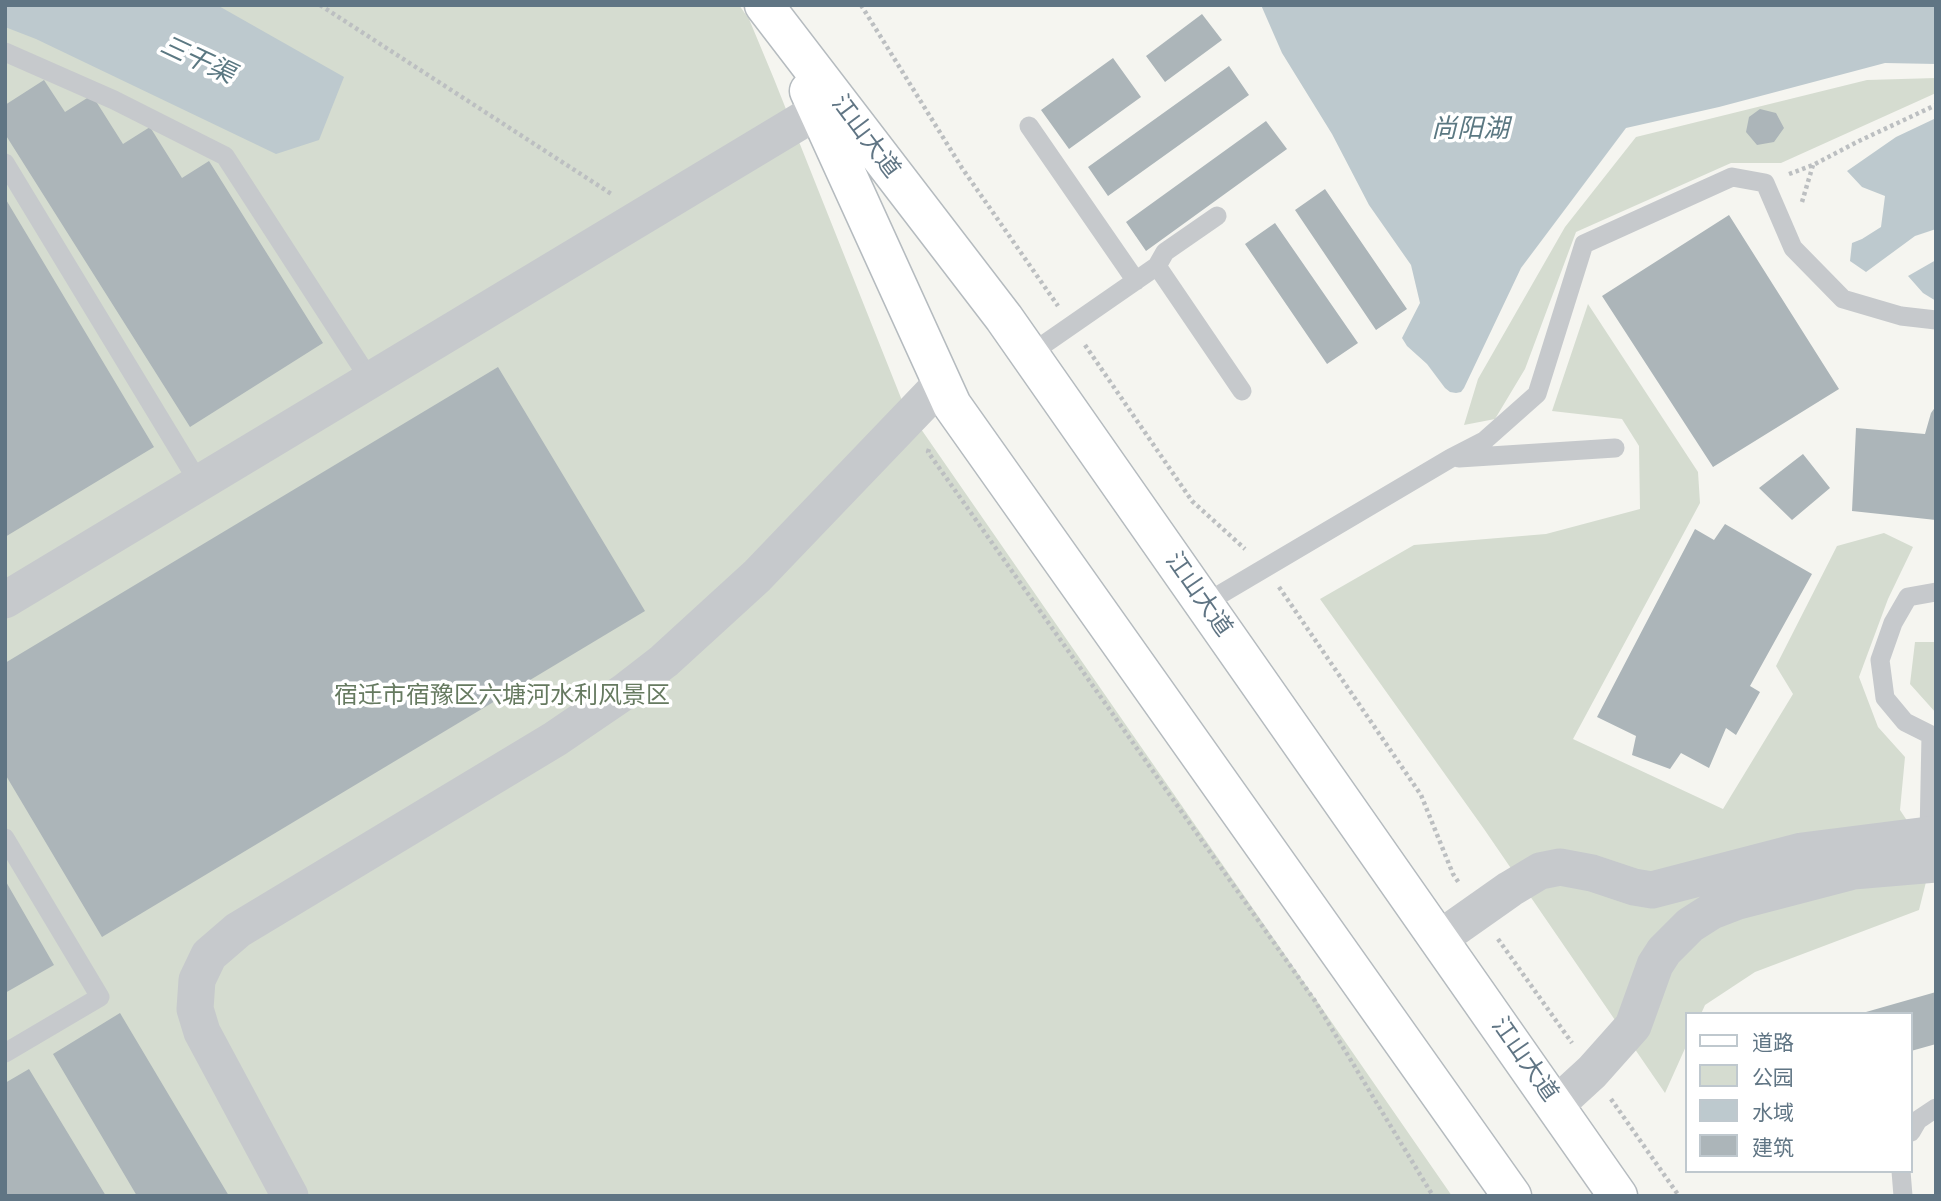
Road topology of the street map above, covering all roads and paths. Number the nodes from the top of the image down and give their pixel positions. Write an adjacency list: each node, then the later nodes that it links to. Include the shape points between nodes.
1 (320, 5): 9 (path)
2 (861, 5): 14 (path, via 962,168)
3 (5, 52): 16 (lane, via 225,156)
4 (1936, 105): 8 (path, via 1813,165)
5 (819, 110): 9 (street); 15 (main road, 江山大道, via 764,5); 17 (main road, 江山大道)
6 (1029, 126): 12 (lane)
7 (5, 163): 22 (lane)
8 (1765, 183): 13 (lane, via 1793,247 1843,299 1900,316); 21 (lane, via 1732,177 1584,244 1537,394 1484,442)
9 (644, 215): 16 (street)
10 (1217, 216): 11 (lane, via 1165,252)
11 (1157, 266): 12 (lane); 18 (lane)
12 (1136, 281): 14 (lane)
13 (1936, 320)
14 (1071, 326): 15 (lane); 23 (path, via 1192,501)
15 (1030, 354): 26 (main road, 江山大道)
16 (370, 380): 22 (street)
17 (942, 383): 38 (street, via 757,576 654,669 555,740 238,930 209,955 197,980 195,1009 202,1032); 40 (main road, 江山大道, via 952,405)
18 (1242, 391)
19 (930, 440): 39 (path, via 928,452 1315,1001)
20 (1615, 447): 21 (lane)
21 (1451, 458): 23 (lane)
22 (199, 483): 25 (street)
23 (1266, 567): 26 (lane); 30 (path, via 1421,795 1453,874)
24 (1936, 592): 27 (lane, via 1908,597 1880,660 1885,698 1905,722)
25 (5, 600)
26 (1204, 604): 31 (main road, 江山大道)
27 (1933, 735): 29 (lane)
28 (5, 838): 32 (lane, via 100,997)
29 (1933, 844): 30 (street, via 1802,851 1652,890 1560,867 1540,871); 33 (street, via 1738,901 1690,925 1655,965 1633,1026)
30 (1478, 911): 31 (street); 33 (path)
31 (1438, 939): 34 (main road, 江山大道)
32 (5, 1053)
33 (1592, 1072): 34 (street); 42 (path)
34 (1556, 1105): 41 (main road, 江山大道)
35 (1936, 1108): 36 (lane)
36 (1913, 1129)
37 (1901, 1173): 43 (lane)
38 (290, 1196)
39 (1433, 1196)
40 (1512, 1196)
41 (1618, 1196)
42 (1679, 1196)
43 (1903, 1196)

